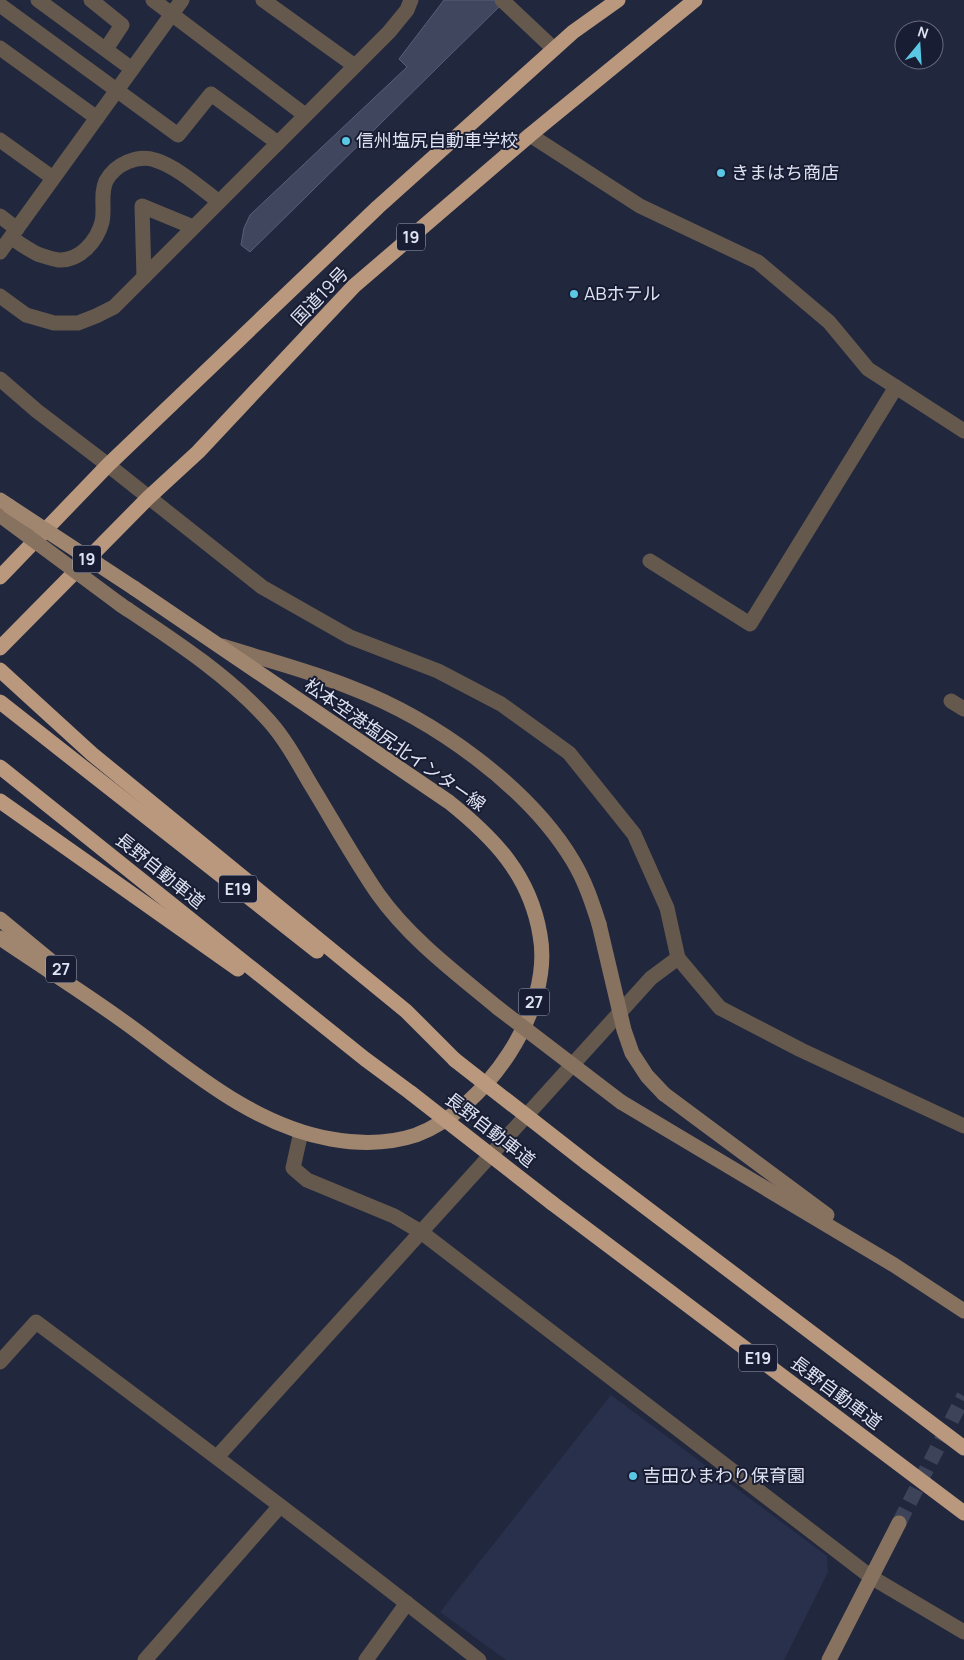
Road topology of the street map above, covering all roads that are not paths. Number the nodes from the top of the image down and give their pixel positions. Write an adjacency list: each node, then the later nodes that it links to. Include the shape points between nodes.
1 (38, 0): 10 (street)
2 (92, 0): 15 (street, via 122,25)
3 (152, 0): 13 (street)
4 (182, 0): 13 (street)
5 (263, 0): 12 (street)
6 (502, 0): 16 (street)
7 (618, 0): 16 (highway, 国道19号 / 19, via 572,32)
8 (695, 0): 22 (highway, 国道19号 / 19)
9 (408, 1): 17 (street, via 407,10)
10 (55, 5): 15 (street)
11 (0, 6): 19 (street)
12 (283, 6): 17 (street)
13 (172, 15): 18 (street); 20 (street)
14 (0, 48): 21 (street)
15 (106, 49): 18 (street)
16 (554, 49): 36 (highway, 国道19号 / 19, via 378,207)
17 (355, 66): 20 (street)
18 (132, 69): 19 (street)
19 (116, 91): 21 (street); 24 (street, via 178,135 211,94)
20 (305, 115): 24 (street)
21 (97, 118): 25 (street)
22 (530, 135): 34 (street, via 640,206 758,262 829,322 868,369); 37 (highway, 国道19号 / 19, via 354,286 198,452)
23 (0, 140): 25 (street)
24 (278, 143): 26 (street)
25 (53, 178): 29 (street)
26 (219, 202): 28 (street); 29 (street, via 170,166 154,159 133,159 117,168 106,181 102,221 92,244 78,255 60,260 39,254)
27 (0, 216): 29 (street)
28 (193, 227): 31 (street); 31 (street, via 142,206)
29 (14, 233): 30 (street)
30 (0, 252)
31 (144, 276): 32 (street, via 114,306 78,323 54,323 26,315)
32 (0, 296)
33 (0, 379): 36 (street, via 36,411)
34 (896, 387): 35 (street); 39 (street, via 750,624)
35 (964, 431)
36 (108, 465): 37 (street); 40 (highway, 国道19号 / 19)
37 (148, 498): 41 (highway, 国道19号 / 19); 53 (street, via 262,587 350,637 438,672 501,704 569,753 634,834 667,908)
38 (3, 509): 42 (main road, 松本空港塩尻北インター線 / 27, bridge, via 134,588); 60 (street, bridge, via 121,604 204,663 270,722 358,865 400,922 498,1008 621,1102)
39 (650, 561)
40 (0, 576)
41 (26, 620): 43 (highway, 国道19号 / 19); 44 (main road)
42 (218, 645): 58 (main road, 松本空港塩尻北インター線 / 27, via 474,822 512,864 526,886 541,936 537,994 528,1021 492,1076 460,1107 437,1125 390,1141 332,1140); 60 (street, bridge, via 353,688 390,704 427,725 493,772 554,834 586,886 599,924 624,1030 632,1053 646,1076 664,1094)
43 (0, 648)
44 (0, 654)
45 (0, 670): 56 (highway, via 99,760 406,1011)
46 (0, 702): 56 (highway, 長野自動車道 / E19)
47 (951, 702): 48 (street)
48 (964, 709)
49 (0, 767): 55 (highway, 長野自動車道 / E19)
50 (0, 801): 55 (highway)
51 (0, 919): 54 (main road, 27)
52 (0, 938): 54 (main road, 27)
53 (678, 958): 57 (street, via 720,1008 801,1050); 59 (street, via 651,978)
54 (121, 1020): 58 (main road, 松本空港塩尻北インター線 / 27, via 234,1100 267,1119)
55 (365, 1059): 66 (highway, 長野自動車道 / E19, bridge)
56 (455, 1060): 63 (highway, 長野自動車道 / E19, bridge, via 587,1164)
57 (964, 1126)
58 (301, 1132): 59 (street, via 293,1168 307,1180 394,1216)
59 (421, 1232): 64 (street); 68 (street)
60 (894, 1265): 61 (street)
61 (964, 1311)
62 (0, 1362): 64 (street, via 36,1322)
63 (964, 1448)
64 (217, 1457): 65 (street)
65 (280, 1506): 69 (street); 71 (street)
66 (964, 1513)
67 (899, 1524): 68 (street)
68 (871, 1577): 70 (street); 74 (street)
69 (407, 1603): 72 (street); 73 (street)
70 (964, 1632)
71 (145, 1660)
72 (366, 1660)
73 (479, 1660)
74 (829, 1660)

